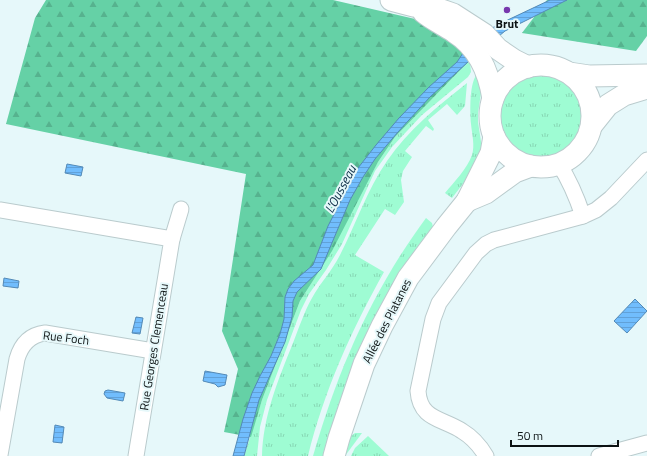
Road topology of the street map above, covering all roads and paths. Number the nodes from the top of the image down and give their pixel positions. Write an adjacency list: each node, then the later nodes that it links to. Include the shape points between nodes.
1 (391, 0): 2 (main road, via 414,6 456,33)
2 (482, 45): 3 (main road, via 498,49); 7 (main road, via 482,62)
3 (528, 66): 4 (main road, via 557,67); 7 (main road, via 505,80)
4 (569, 73): 5 (main road, via 589,76); 8 (main road, via 581,83 588,96 592,110)
5 (647, 75)
6 (647, 88): 8 (main road, via 624,95 608,105)
7 (493, 99): 9 (main road, via 490,121)
8 (592, 125): 11 (main road, via 586,142 574,155)
9 (494, 136): 12 (main road, via 503,150 516,160); 13 (main road, Allée des Platanes, via 491,153)
10 (647, 160): 16 (street, via 610,198 596,210)
11 (559, 164): 12 (main road); 16 (street, via 568,177)
12 (531, 166): 13 (main road, Allée des Platanes, via 515,172 486,193)
13 (467, 202): 22 (main road, Allée des Platanes, via 408,278 382,326 364,364)
14 (181, 209): 17 (street, Rue Georges Clemenceau)
15 (0, 210): 17 (street)
16 (583, 216): 23 (street, via 486,244 468,263 439,304 431,326 418,391 419,401 432,417 461,430 470,437)
17 (172, 239): 18 (street, Rue Georges Clemenceau)
18 (153, 351): 20 (street, Rue Foch, via 45,333 29,339 20,350 17,359); 21 (street, Rue Georges Clemenceau)
19 (647, 443): 24 (street)
20 (0, 455)
21 (136, 456)
22 (334, 456)
23 (486, 456)
24 (599, 456)

